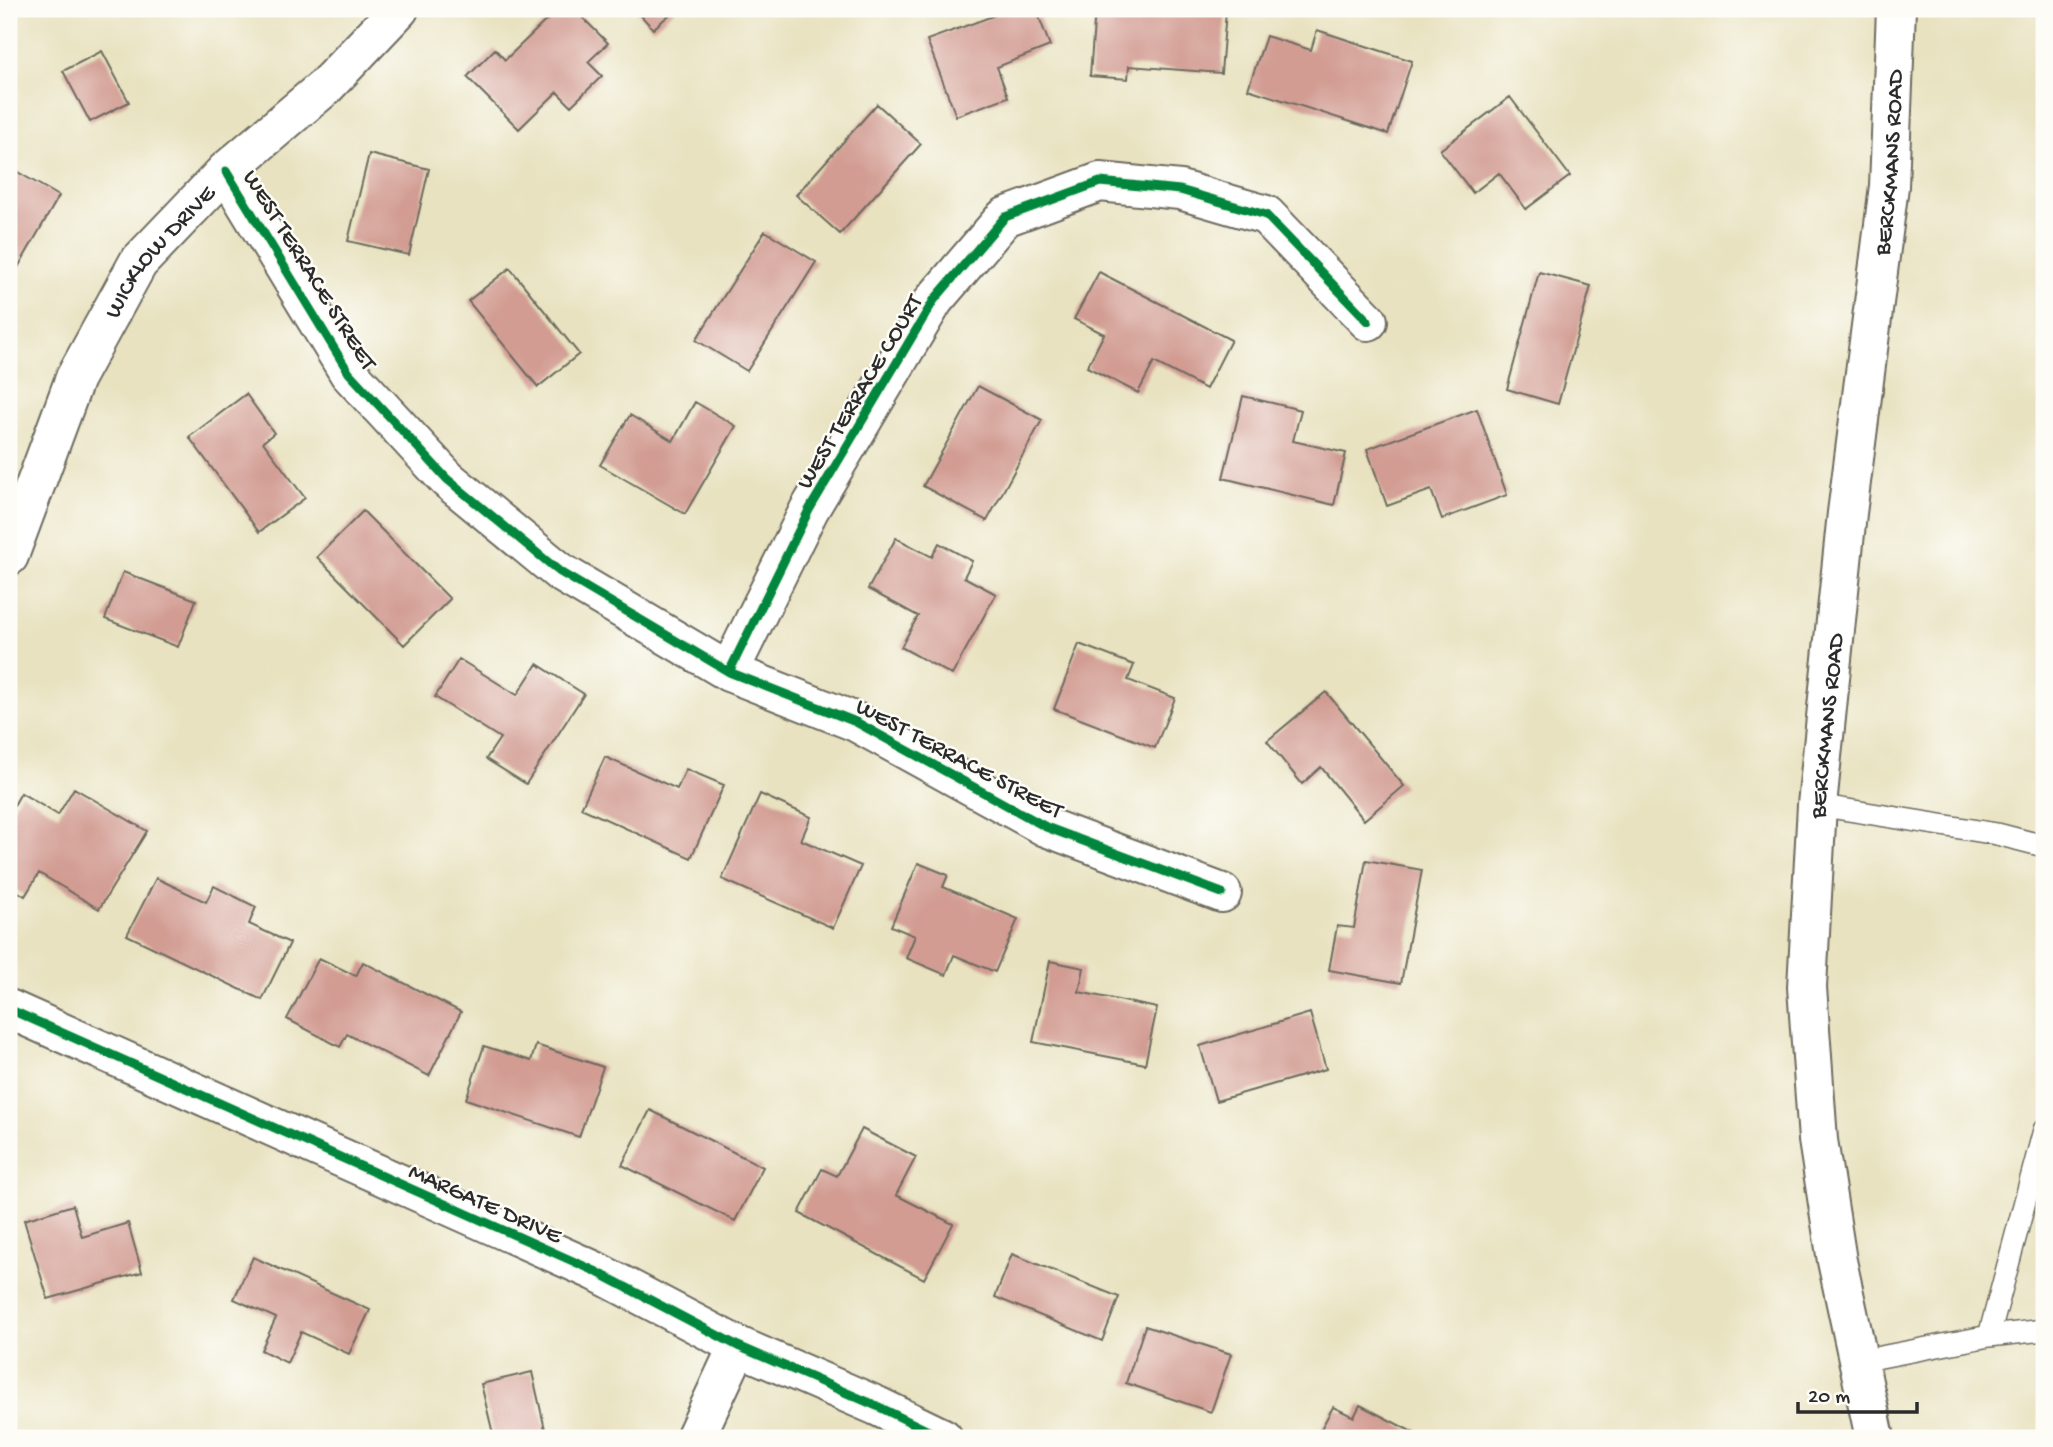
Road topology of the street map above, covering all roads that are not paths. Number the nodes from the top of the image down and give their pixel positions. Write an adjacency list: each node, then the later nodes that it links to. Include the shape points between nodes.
1 (400, 9): 3 (street, WICKLOW DRIVE, via 326,86)
2 (1896, 9): 7 (street, BERCKMANS ROAD, via 1889,186 1847,513)
3 (226, 171): 5 (street, WICKLOW DRIVE, via 138,263 75,378); 6 (street, WEST TERRACE STREET, via 349,373 447,479 559,572)
4 (1368, 321): 6 (street, WEST TERRACE COURT, via 1266,215 1180,190 1100,182 1005,217 934,300 809,510)
5 (9, 556)
6 (729, 672): 9 (street, WEST TERRACE STREET, via 856,722 1046,827)
7 (1817, 805): 8 (lane); 15 (street, BERCKMANS ROAD, via 1807,987 1818,1140 1837,1261)
8 (2044, 846)
9 (1222, 893)
10 (9, 1010): 14 (street, MARGATE DRIVE, via 595,1271)
11 (2044, 1130): 13 (lane)
12 (2044, 1330): 13 (lane)
13 (1989, 1336): 15 (lane)
14 (738, 1346): 16 (street); 17 (street, MARGATE DRIVE)
15 (1860, 1361): 18 (street, BERCKMANS ROAD)
16 (695, 1438)
17 (943, 1438)
18 (1875, 1438)

